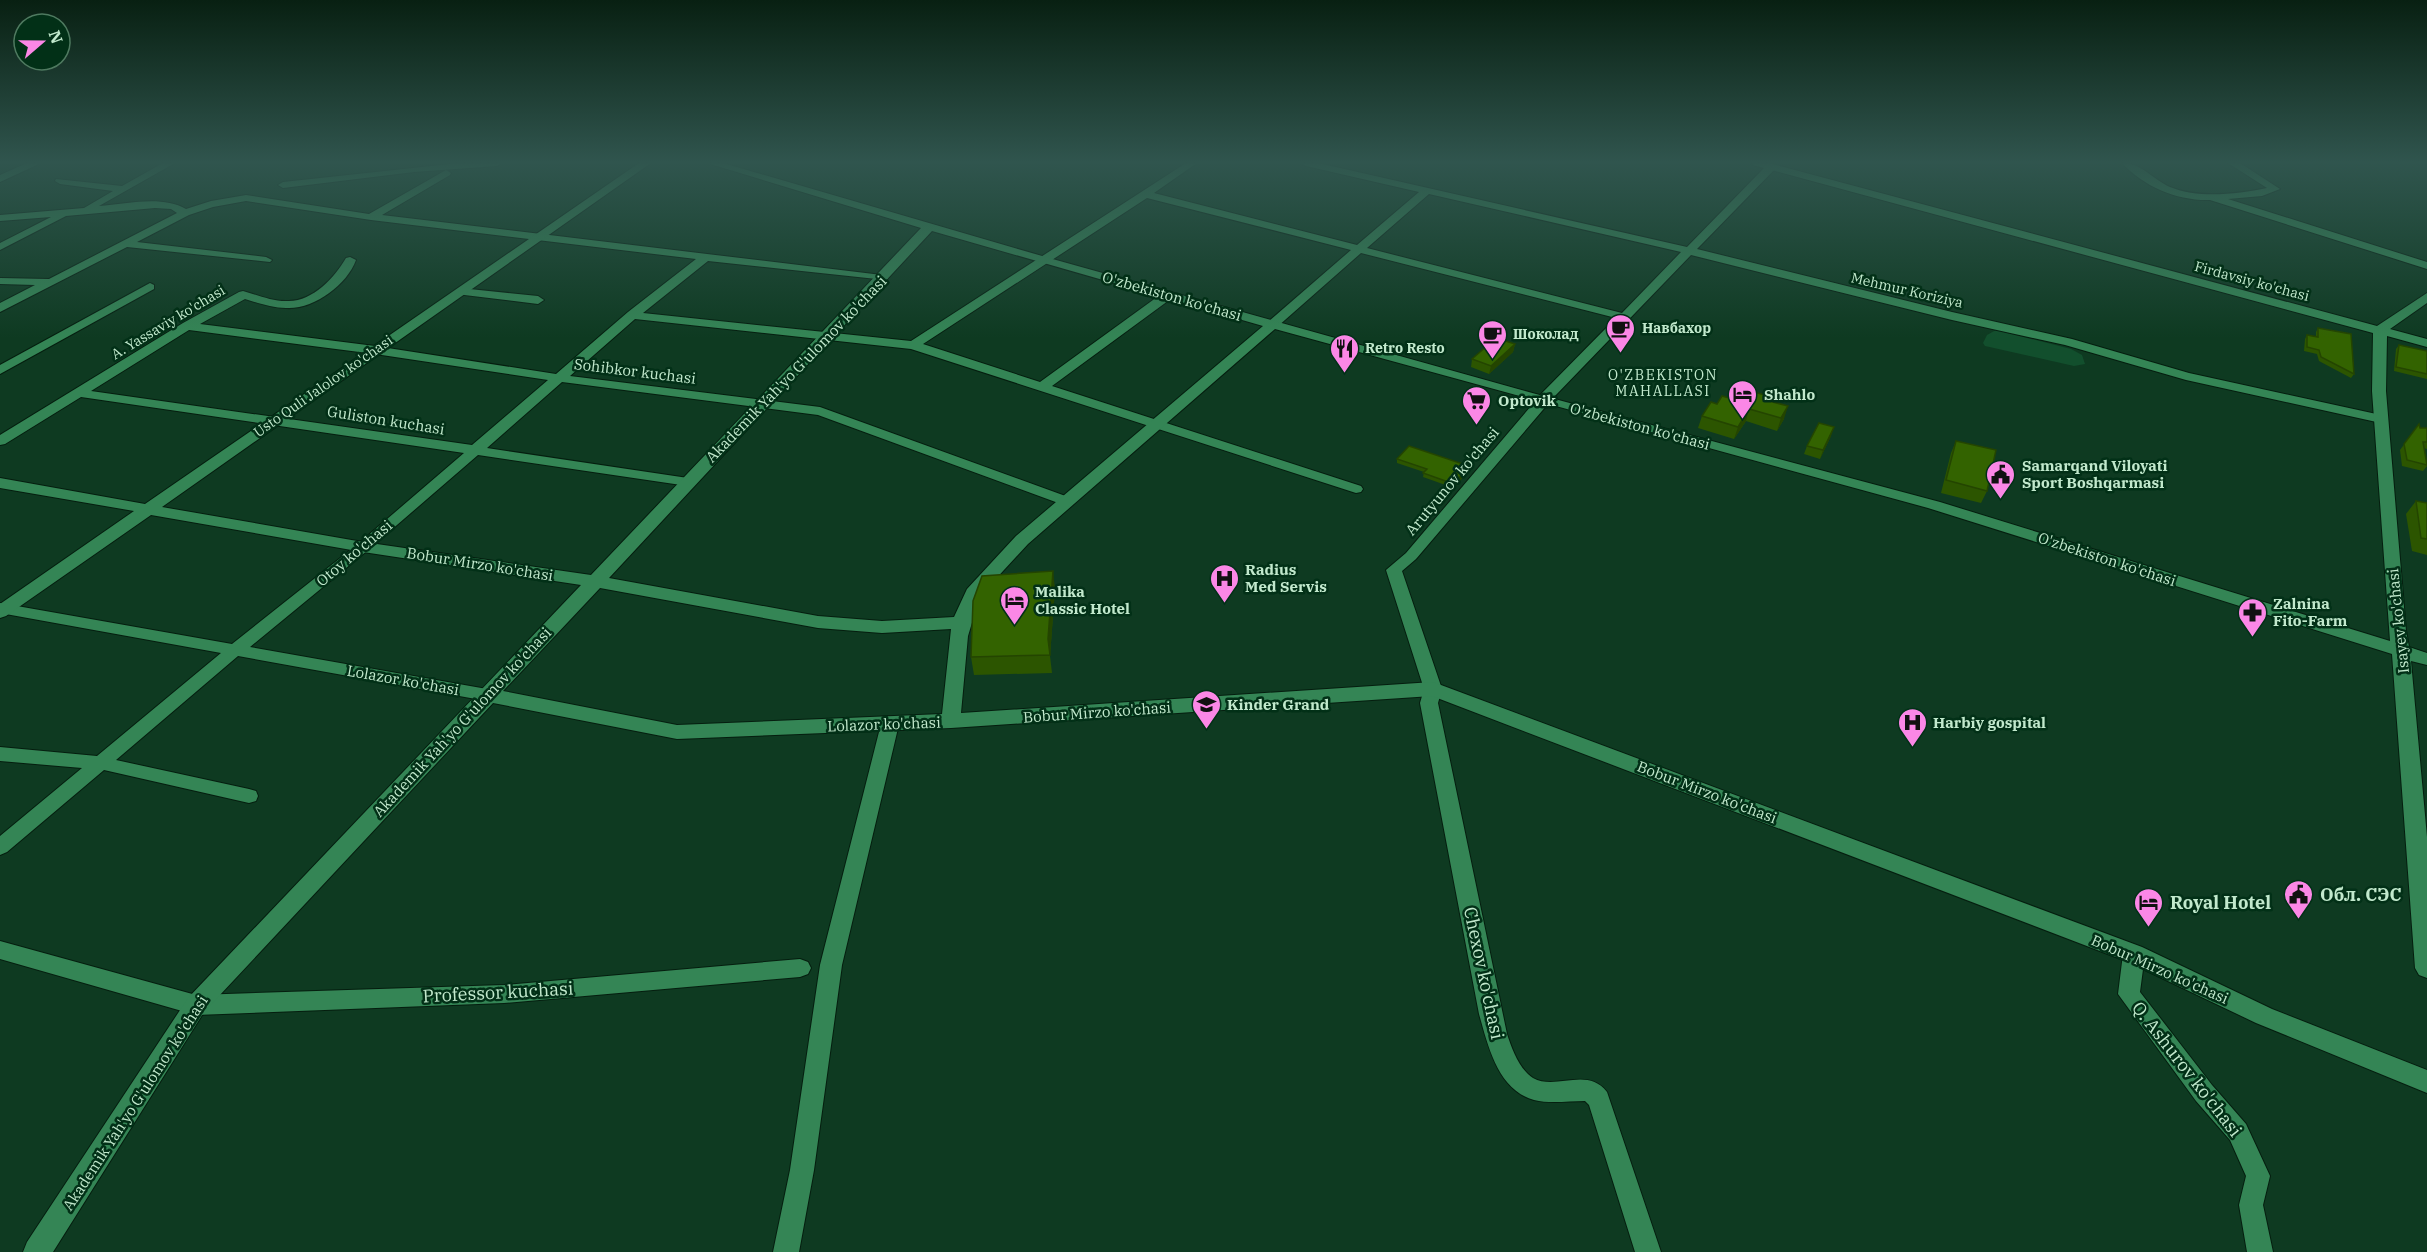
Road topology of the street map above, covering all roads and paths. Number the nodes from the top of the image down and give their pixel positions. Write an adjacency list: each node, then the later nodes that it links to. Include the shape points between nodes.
1 (50, 221): 16 (street)
2 (170, 221): 15 (street)
3 (408, 221): 14 (street)
4 (561, 221): 14 (main road, Usto Quli Jalolov ko'chasi)
5 (914, 221): 13 (main road, O'zbekiston ko'chasi)
6 (1103, 221): 22 (street)
7 (1250, 221): 17 (street)
8 (1392, 221): 17 (street)
9 (1560, 221): 18 (street, Mehmur Koriziya)
10 (1715, 221): 18 (street, Arutyunov ko'chasi)
11 (1975, 221): 37 (main road, Firdavsiy ko'chasi)
12 (2287, 221): 23 (street)
13 (930, 226): 22 (main road, O'zbekiston ko'chasi); 24 (main road, Akademik Yah'yo G'ulomov ko'chasi)
14 (538, 237): 19 (street); 28 (main road, Usto Quli Jalolov ko'chasi)
15 (127, 244): 20 (street); 26 (street)
16 (0, 247)
17 (1361, 250): 34 (street); 35 (street)
18 (1690, 251): 34 (street, Arutyunov ko'chasi); 49 (street, Mehmur Koriziya, via 2068,342 2186,376)
19 (706, 257): 24 (street); 33 (street, Otoy ko'chasi)
20 (266, 260)
21 (350, 260): 36 (street, A. Yassaviy ko'chasi, via 337,281 297,304 243,295)
22 (1045, 261): 29 (main road, O'zbekiston ko'chasi); 40 (street)
23 (2427, 266)
24 (882, 278): 38 (main road, Akademik Yah'yo G'ulomov ko'chasi)
25 (0, 281): 26 (street)
26 (53, 282): 32 (street)
27 (150, 287): 42 (street)
28 (460, 292): 31 (street); 41 (main road, Usto Quli Jalolov ko'chasi)
29 (1168, 295): 35 (main road, O'zbekiston ko'chasi); 44 (street)
30 (2427, 297): 37 (main road)
31 (538, 300)
32 (0, 308)
33 (632, 315): 38 (street); 43 (street, Otoy ko'chasi)
34 (1626, 317): 46 (street, Arutyunov ko'chasi)
35 (1273, 324): 46 (main road, O'zbekiston ko'chasi); 50 (main road)
36 (187, 326): 41 (street, Sohibkor kuchasi); 45 (street, A. Yassaviy ko'chasi)
37 (2380, 330): 39 (main road, Firdavsiy ko'chasi); 49 (main road, Isayev ko'chasi)
38 (826, 337): 40 (street); 47 (main road, Akademik Yah'yo G'ulomov ko'chasi)
39 (2427, 343)
40 (913, 345): 44 (street)
41 (375, 350): 43 (street, Sohibkor kuchasi); 48 (main road, Usto Quli Jalolov ko'chasi)
42 (0, 370)
43 (558, 378): 47 (street, Sohibkor kuchasi); 52 (street, Otoy ko'chasi)
44 (1042, 387): 50 (street)
45 (79, 393): 48 (street, Guliston kuchasi); 51 (street, A. Yassaviy ko'chasi)
46 (1542, 400): 63 (main road, O'zbekiston ko'chasi, via 1934,505); 65 (street, Arutyunov ko'chasi, via 1411,556 1394,570)
47 (763, 402): 53 (main road, Akademik Yah'yo G'ulomov ko'chasi); 56 (street, Sohibkor kuchasi, via 820,411)
48 (274, 420): 52 (street, Guliston kuchasi); 57 (main road, Usto Quli Jalolov ko'chasi)
49 (2381, 420): 63 (main road, Isayev ko'chasi)
50 (1158, 425): 55 (street); 56 (main road)
51 (0, 441)
52 (475, 450): 53 (street, Guliston kuchasi); 58 (street, Otoy ko'chasi)
53 (688, 482): 59 (main road, Akademik Yah'yo G'ulomov ko'chasi)
54 (0, 483): 57 (main road, Bobur Mirzo ko'chasi)
55 (1356, 489)
56 (1066, 501): 61 (main road, via 1022,540 973,593 966,602)
57 (149, 508): 58 (main road, Bobur Mirzo ko'chasi); 60 (main road, Usto Quli Jalolov ko'chasi)
58 (363, 547): 59 (main road, Bobur Mirzo ko'chasi); 62 (street, Otoy ko'chasi)
59 (594, 581): 61 (main road, Bobur Mirzo ko'chasi, via 818,622 882,627); 66 (main road, Akademik Yah'yo G'ulomov ko'chasi)
60 (1, 610): 62 (street, Lolazor ko'chasi)
61 (962, 622): 67 (main road)
62 (234, 651): 66 (street, Lolazor ko'chasi); 70 (street, Otoy ko'chasi)
63 (2401, 652): 64 (main road, O'zbekiston ko'chasi); 73 (main road, Isayev ko'chasi)
64 (2427, 659)
65 (1433, 689): 67 (main road, Bobur Mirzo ko'chasi); 75 (main road, Bobur Mirzo ko'chasi); 82 (street, Chexov ko'chasi, via 1429,703 1499,1045 1524,1085 1535,1090 1585,1090 1593,1092 1599,1100)
66 (487, 695): 68 (main road, Lolazor ko'chasi, via 677,732); 78 (main road, Akademik Yah'yo G'ulomov ko'chasi)
67 (951, 721): 68 (main road, Lolazor ko'chasi)
68 (890, 724): 81 (street, via 831,965 802,1170)
69 (0, 754): 70 (street)
70 (101, 763): 71 (street); 72 (street, Otoy ko'chasi)
71 (249, 796)
72 (0, 847)
73 (2425, 917): 77 (main road, Isayev ko'chasi)
74 (0, 950): 78 (street, Professor kuchasi)
75 (2133, 954): 79 (main road, Bobur Mirzo ko'chasi, via 2264,1016); 83 (street, Q. Ashurov ko'chasi, via 2129,994 2238,1132 2258,1176 2252,1205)
76 (800, 968): 78 (street, Professor kuchasi, via 504,994)
77 (2427, 968)
78 (196, 1005): 80 (main road, Akademik Yah'yo G'ulomov ko'chasi)
79 (2427, 1082)
80 (37, 1252)
81 (786, 1252)
82 (1648, 1252)
83 (2260, 1252)

